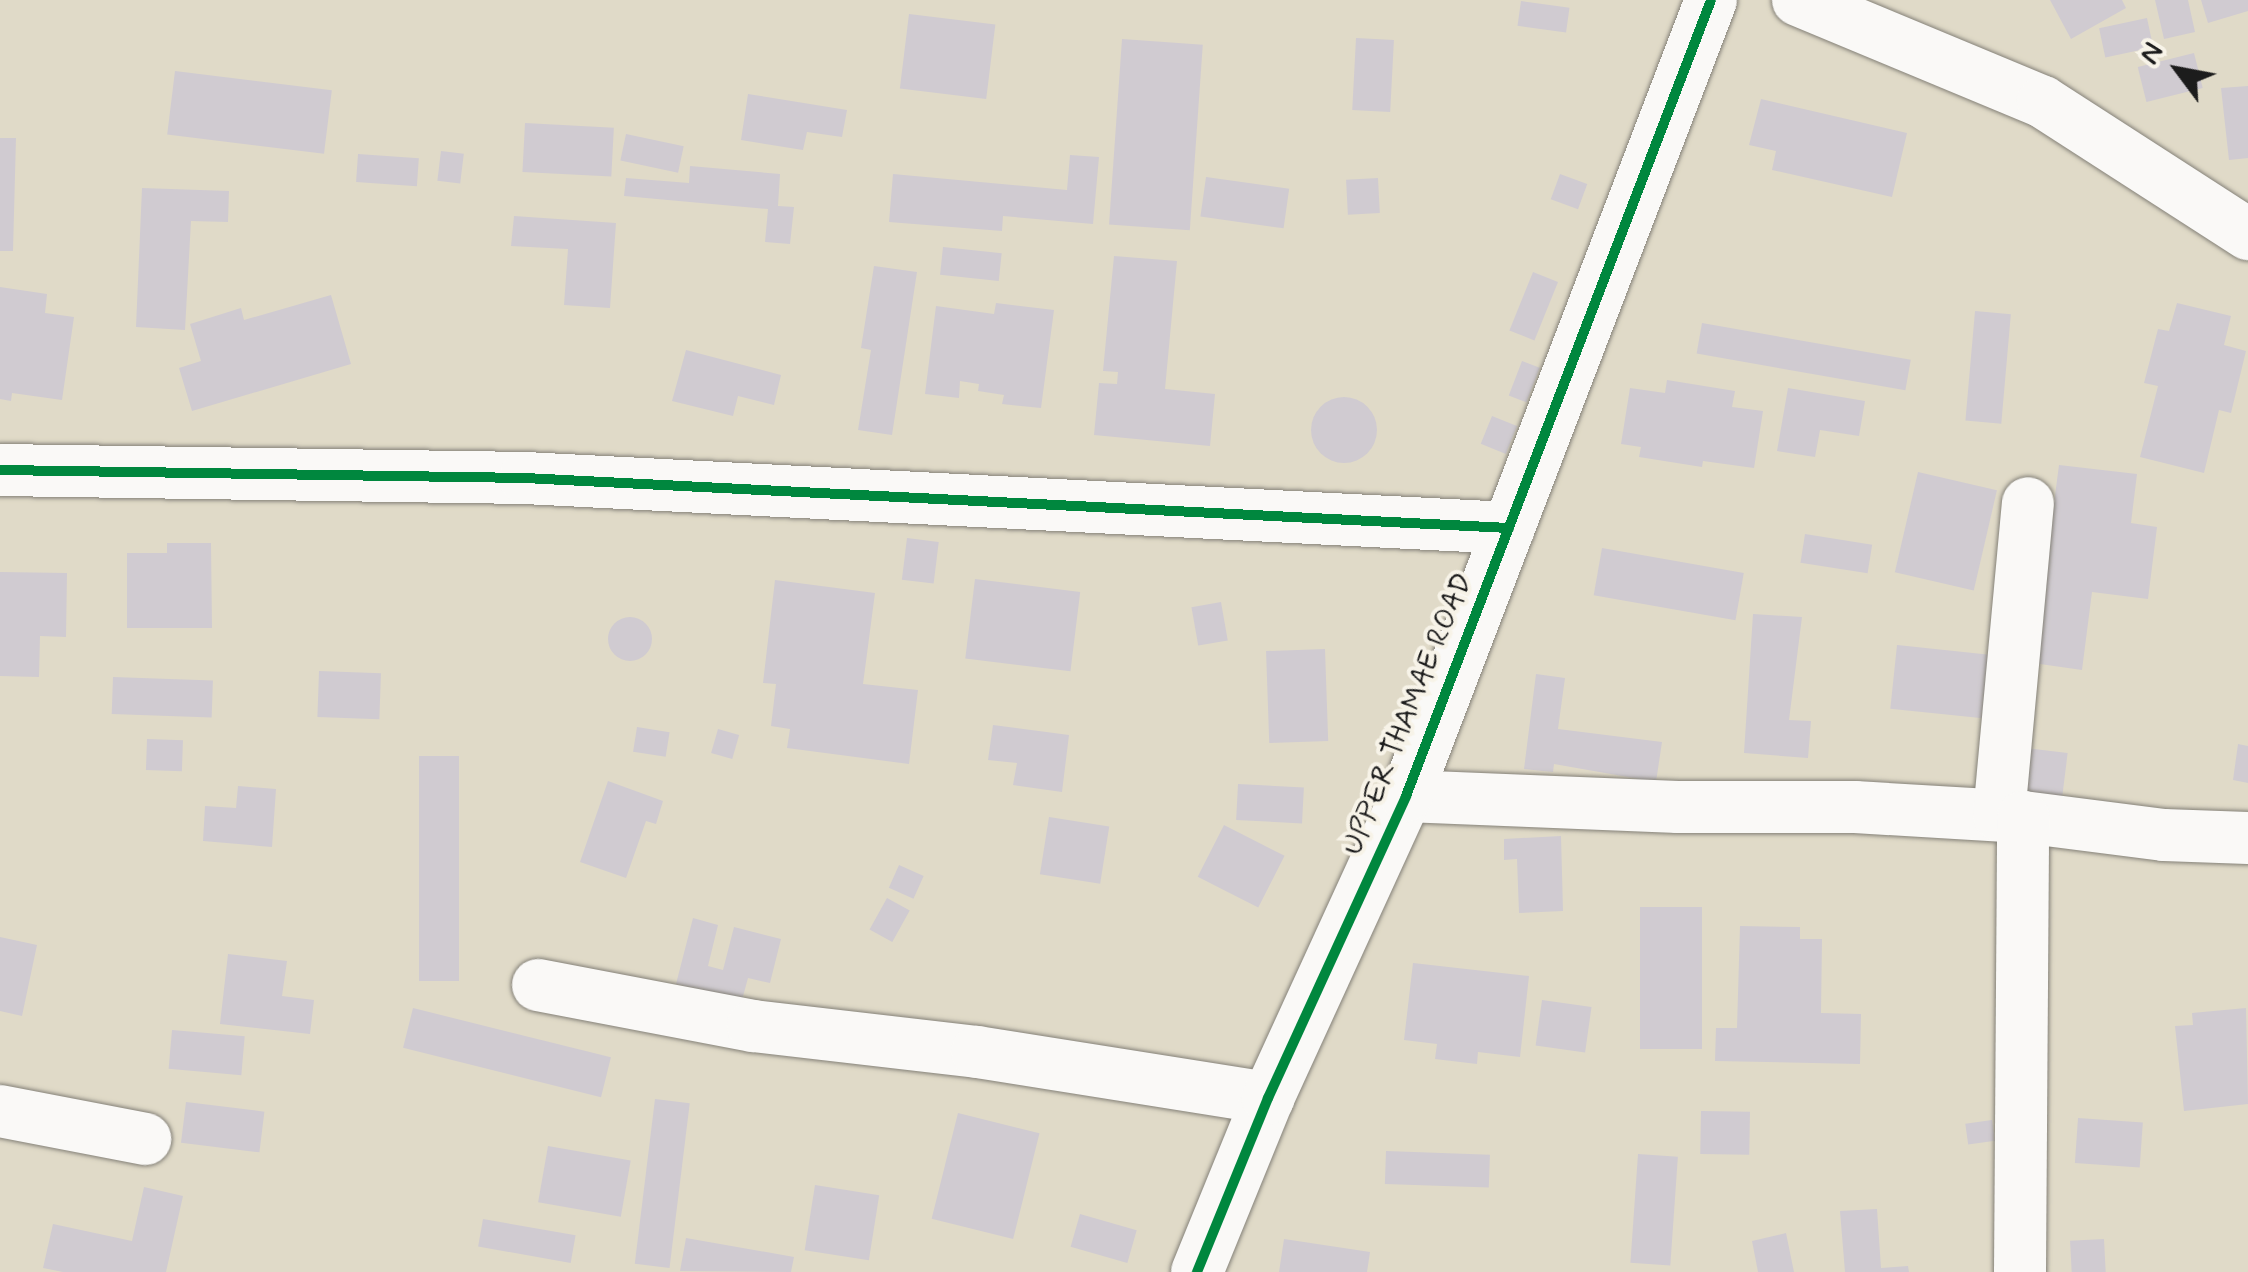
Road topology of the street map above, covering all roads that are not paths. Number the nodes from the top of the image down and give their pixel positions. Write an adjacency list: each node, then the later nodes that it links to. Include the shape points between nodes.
1 (1711, 0): 7 (street, UPPER THAMAE ROAD)
2 (1798, 0): 3 (street)
3 (1886, 12): 4 (street, via 2043,102)
4 (2248, 234)
5 (0, 470): 7 (street, via 525,478)
6 (2028, 503): 9 (street)
7 (1509, 528): 8 (street, UPPER THAMAE ROAD)
8 (1406, 796): 9 (street); 12 (street, UPPER THAMAE ROAD)
9 (2011, 816): 10 (street); 16 (street)
10 (2248, 838)
11 (538, 985): 12 (street, via 753,1026 976,1052)
12 (1268, 1098): 15 (street, UPPER THAMAE ROAD)
13 (0, 1111): 14 (street)
14 (144, 1139)
15 (1197, 1272)
16 (2020, 1272)

